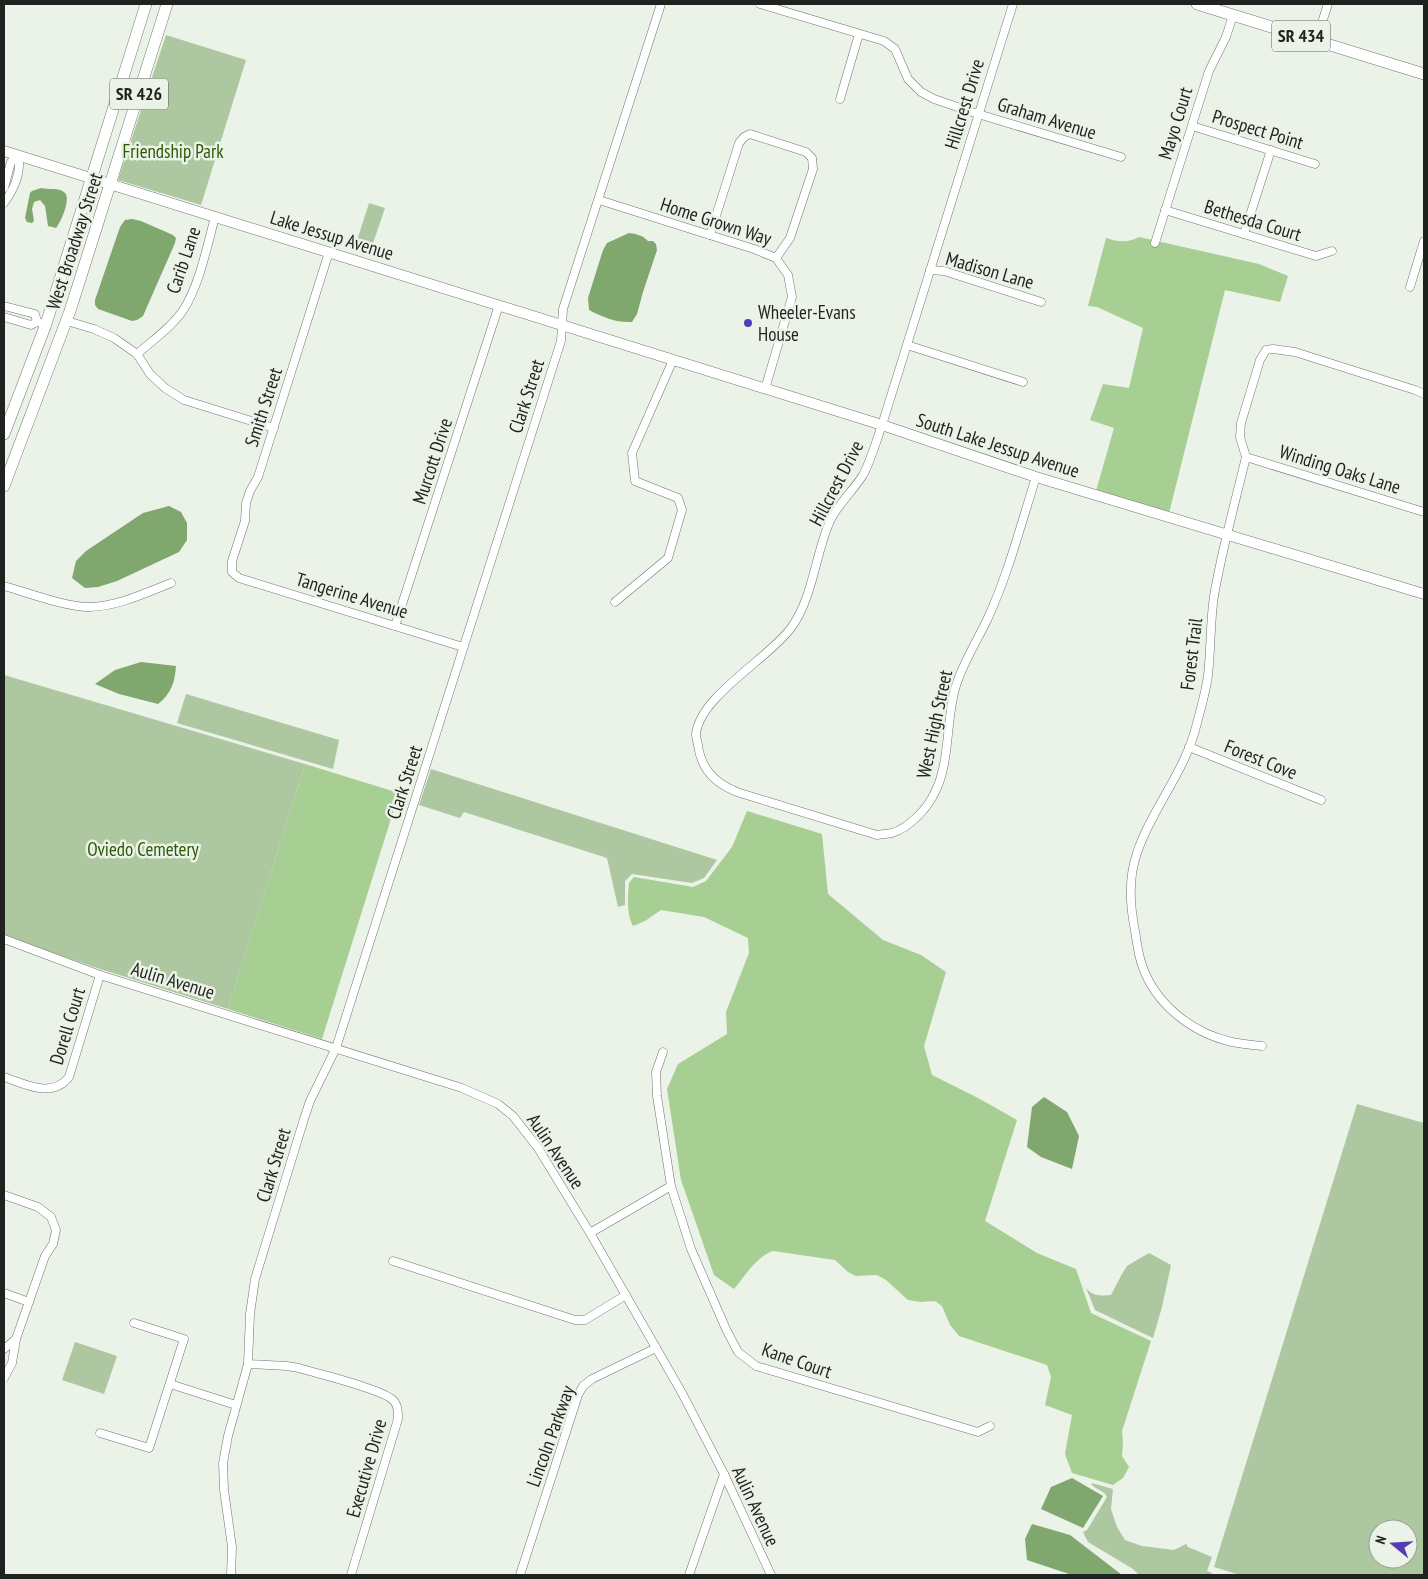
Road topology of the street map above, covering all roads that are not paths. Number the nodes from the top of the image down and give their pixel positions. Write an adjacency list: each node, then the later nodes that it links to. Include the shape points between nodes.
1 (146, 4): 20 (main road, West Broadway Street / SR 426)
2 (167, 4): 21 (main road, West Broadway Street / SR 426)
3 (662, 4): 23 (street, Clark Street)
4 (760, 4): 9 (street, Graham Avenue)
5 (1013, 4): 13 (street, Hillcrest Drive)
6 (1197, 4): 8 (main road, SR 434)
7 (1328, 4): 10 (street)
8 (1238, 17): 10 (main road, SR 434); 14 (street, Mayo Court, via 1209,71)
9 (859, 34): 12 (street); 13 (street, Graham Avenue, via 884,41 895,49 908,79 921,92)
10 (1316, 41): 11 (main road, SR 434)
11 (1424, 73)
12 (840, 99)
13 (978, 114): 18 (street, Graham Avenue); 34 (street, Hillcrest Drive)
14 (1192, 126): 15 (street, Prospect Point); 25 (street, Mayo Court)
15 (1271, 150): 19 (street, Prospect Point); 27 (street)
16 (4, 151): 17 (street, Lake Jessup Avenue)
17 (18, 155): 20 (street, Lake Jessup Avenue); 22 (street, via 11,162); 24 (street, via 20,165 12,192)
18 (1121, 157)
19 (1315, 164)
20 (92, 178): 21 (street, Lake Jessup Avenue); 41 (main road, West Broadway Street / SR 426)
21 (111, 184): 26 (street, Lake Jessup Avenue); 40 (main road, West Broadway Street / SR 426)
22 (4, 188)
23 (599, 200): 28 (street, Home Grown Way); 42 (street, Clark Street, via 563,309)
24 (4, 203)
25 (1165, 210): 27 (street, Bethesda Court); 30 (street, Mayo Court)
26 (215, 217): 32 (street, Lake Jessup Avenue); 44 (street, Carib Lane, via 200,270 183,310 171,325)
27 (1244, 234): 31 (street, Bethesda Court, via 1316,256)
28 (710, 235): 33 (street, Home Grown Way); 33 (street, via 739,143 744,137 750,134 806,152 812,158 813,169 790,238)
29 (1424, 241): 35 (street)
30 (1155, 243)
31 (1332, 251)
32 (329, 252): 38 (street, Lake Jessup Avenue); 50 (street, Smith Street)
33 (776, 258): 47 (street, Home Grown Way, via 788,275 792,297)
34 (930, 270): 36 (street, Madison Lane, via 944,271); 43 (street, Hillcrest Drive)
35 (1410, 287)
36 (1041, 302)
37 (4, 306): 41 (street, via 35,314)
38 (499, 306): 42 (street, Lake Jessup Avenue); 62 (street, Murcott Drive)
39 (4, 317): 41 (street, via 31,325)
40 (67, 321): 44 (street, via 114,338); 54 (main road, West Broadway Street / SR 426)
41 (42, 323): 51 (main road, West Broadway Street / SR 426)
42 (563, 326): 45 (street, South Lake Jessup Avenue); 63 (street, Clark Street, via 561,341)
43 (907, 345): 46 (street); 49 (street, Hillcrest Drive)
44 (136, 354): 50 (street, via 150,374 184,400)
45 (673, 360): 47 (street, South Lake Jessup Avenue); 61 (street, via 632,453 635,481 678,498 682,510 668,558)
46 (1023, 382)
47 (765, 389): 49 (street, South Lake Jessup Avenue)
48 (1424, 394): 52 (street, Forest Trail, via 1295,352 1266,350 1241,423 1240,437)
49 (882, 426): 53 (street, South Lake Jessup Avenue); 66 (street, Hillcrest Drive, via 862,476 838,506 830,522 801,611 792,627 778,644 714,700 702,716 696,734 706,770 717,782 727,789)
50 (274, 428): 57 (street, Smith Street, via 246,504)
51 (4, 434)
52 (1246, 456): 55 (street, Winding Oaks Lane); 56 (street, Forest Trail)
53 (1036, 477): 56 (street, South Lake Jessup Avenue); 66 (street, West High Street, via 987,620 955,688 943,768 935,793 908,825 892,833 877,835)
54 (4, 486)
55 (1424, 512)
56 (1228, 535): 60 (street, South Lake Jessup Avenue); 64 (street, Forest Trail, via 1214,598 1208,676)
57 (232, 572): 62 (street, Tangerine Avenue, via 239,578)
58 (171, 583): 59 (street, via 124,601 88,607)
59 (4, 586)
60 (1424, 594)
61 (615, 602)
62 (395, 626): 63 (street, Tangerine Avenue)
63 (463, 647): 70 (street, Clark Street)
64 (1190, 747): 65 (street, Forest Cove); 69 (street, Forest Trail, via 1148,828 1131,876 1131,909 1141,964 1163,1002 1198,1030 1234,1043)
65 (1321, 800)
66 (816, 818)
67 (4, 939): 68 (street, Aulin Avenue)
68 (100, 975): 70 (street, Aulin Avenue); 72 (street, Dorell Court, via 69,1077 64,1084 44,1090)
69 (1262, 1046)
70 (336, 1048): 75 (street, Aulin Avenue, via 462,1088 498,1104 538,1148); 84 (street, Clark Street, via 310,1101 255,1279)
71 (663, 1052): 73 (street, Kane Court, via 656,1072)
72 (4, 1077)
73 (670, 1186): 75 (street); 88 (street, Kane Court, via 691,1249 726,1329 738,1352 756,1366 978,1432)
74 (4, 1195): 79 (street, via 38,1207 51,1217 56,1230)
75 (590, 1233): 78 (street, Aulin Avenue)
76 (393, 1261): 78 (street, via 575,1320 585,1320)
77 (4, 1293): 79 (street)
78 (626, 1295): 82 (street, Aulin Avenue)
79 (29, 1302): 81 (street)
80 (134, 1324): 86 (street, via 184,1339)
81 (16, 1338): 83 (street); 85 (street, via 12,1363)
82 (656, 1348): 90 (street, Aulin Avenue); 93 (street, Lincoln Parkway, via 583,1386)
83 (4, 1349)
84 (248, 1364): 87 (street, Clark Street); 92 (street, Executive Drive, via 299,1368 383,1394 396,1403 398,1419)
85 (4, 1378)
86 (170, 1384): 87 (street); 89 (street, via 149,1448)
87 (236, 1405): 91 (street, Clark Street, via 223,1463 232,1546)
88 (990, 1426)
89 (100, 1433)
90 (724, 1474): 94 (street); 95 (street, Aulin Avenue)
91 (231, 1575)
92 (351, 1575)
93 (520, 1575)
94 (689, 1575)
95 (770, 1575)

